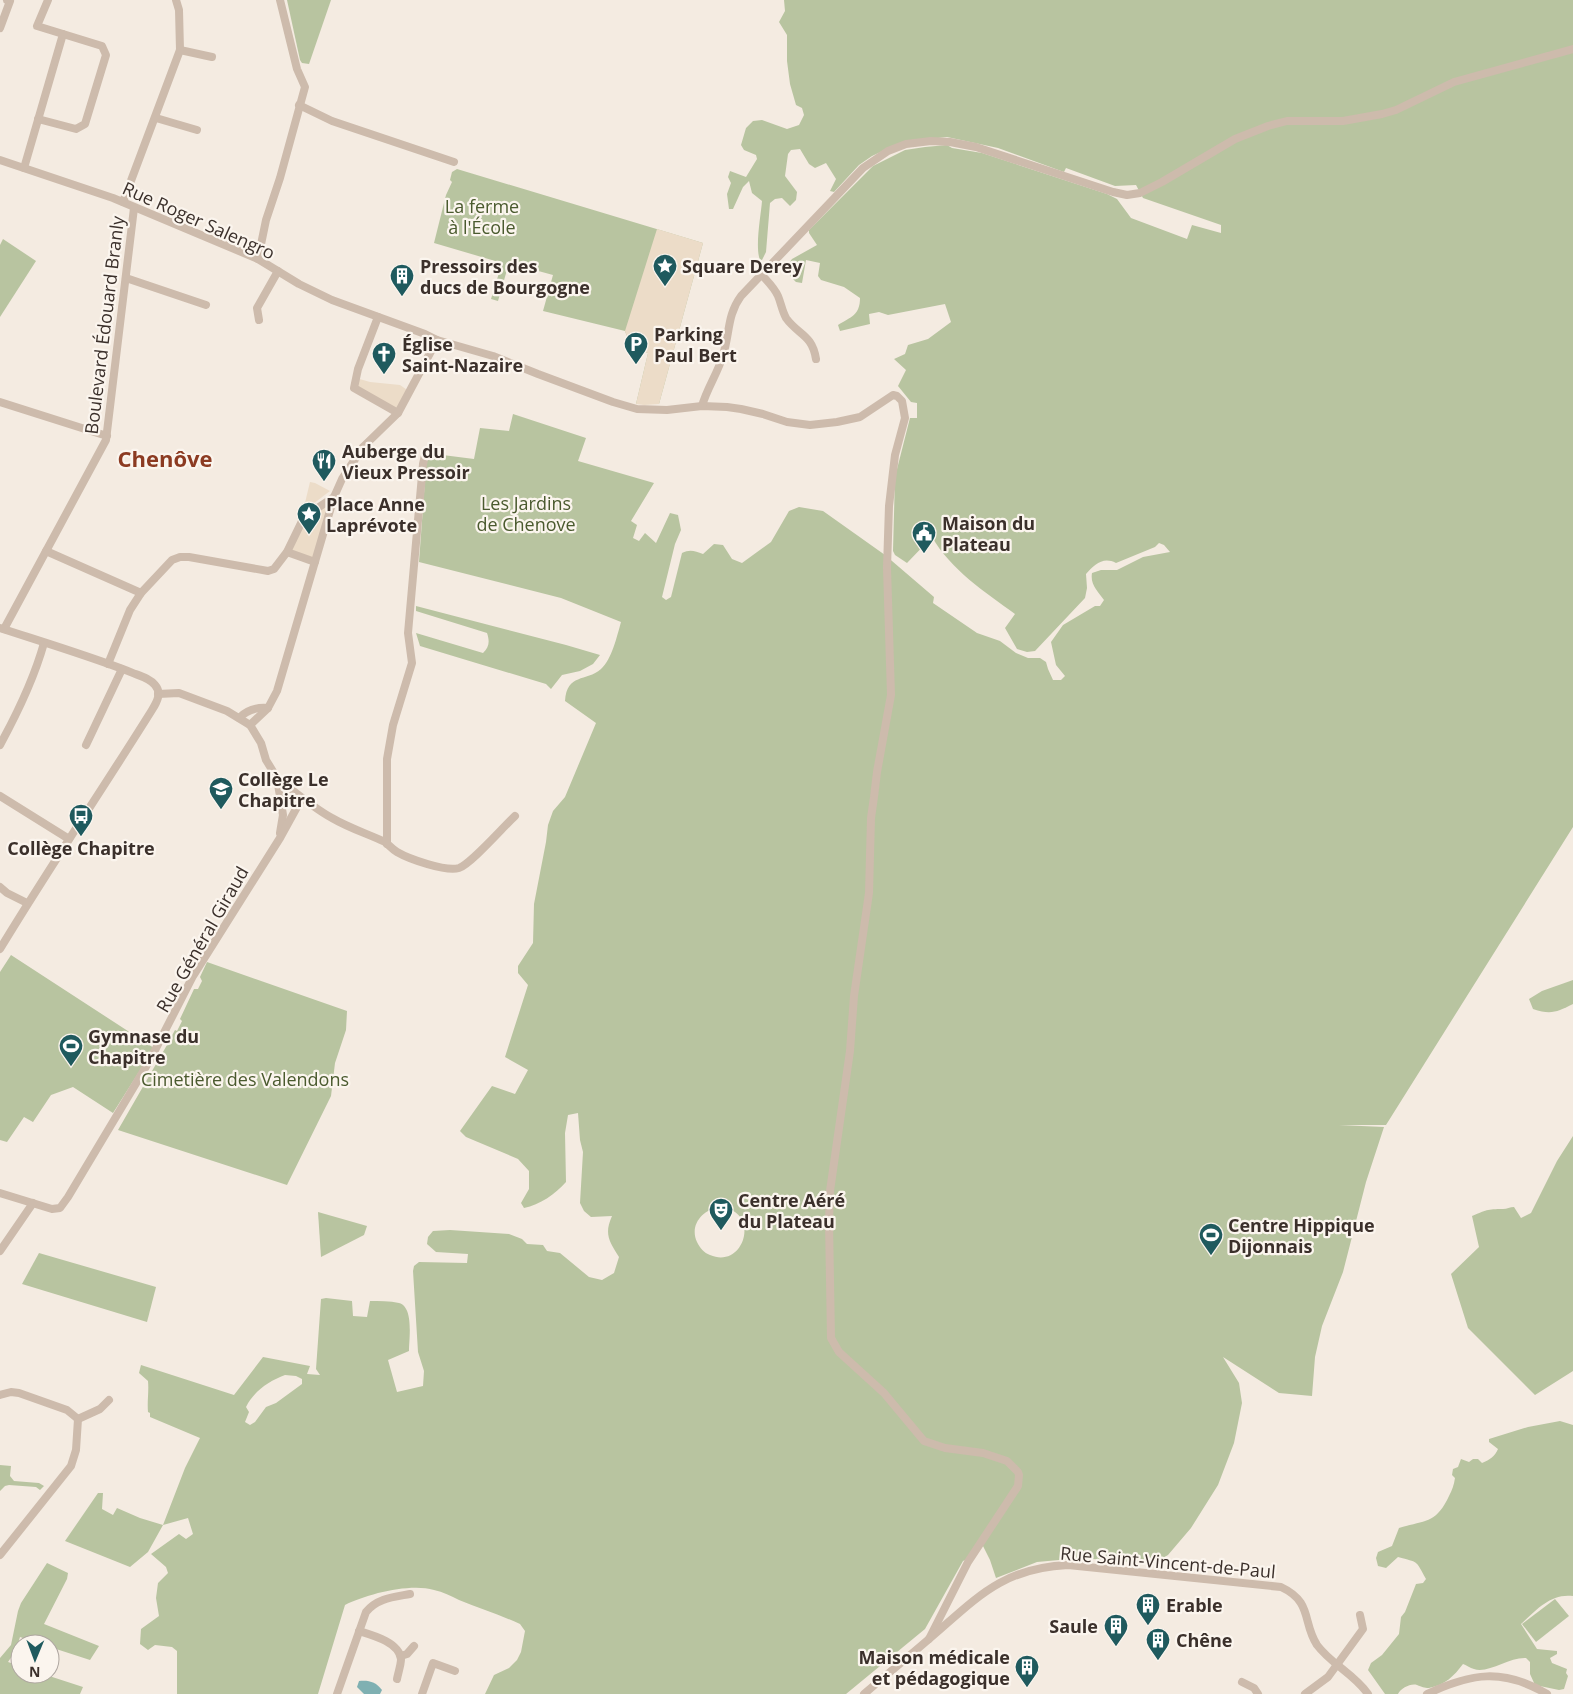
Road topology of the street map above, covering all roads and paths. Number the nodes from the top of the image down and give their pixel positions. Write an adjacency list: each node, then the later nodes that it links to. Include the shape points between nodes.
1 (7, 0): 5 (street, via 10,1)
2 (48, 0): 6 (street, via 37,26)
3 (176, 0): 8 (street)
4 (280, 0): 10 (street, via 296,69 305,87)
5 (0, 28)
6 (63, 34): 12 (street); 12 (street, via 102,46 106,55 85,124 76,129)
7 (1573, 49): 21 (street, via 1454,82 1382,114 1344,121 1287,121 1268,126 1235,139 1140,193 1121,194 976,147 932,141 906,144 881,155 863,168)
8 (180, 50): 9 (street); 11 (street)
9 (212, 57)
10 (300, 105): 15 (street, via 332,121); 19 (street, via 266,220)
11 (156, 118): 13 (street); 17 (street)
12 (38, 119): 16 (street)
13 (197, 130)
14 (0, 160): 16 (street, Rue Roger Salengro)
15 (454, 162)
16 (24, 168): 17 (street, Rue Roger Salengro)
17 (123, 202): 18 (street, Rue Roger Salengro)
18 (134, 208): 19 (street, Rue Roger Salengro); 22 (street, Boulevard Édouard Branly)
19 (258, 259): 20 (street, Rue Roger Salengro)
20 (278, 271): 24 (street, Rue Roger Salengro, via 332,300); 25 (street, via 256,308)
21 (760, 274): 27 (street, via 777,293 788,321 808,338); 29 (street, via 732,311 723,356)
22 (126, 278): 23 (street); 31 (street, Boulevard Édouard Branly)
23 (206, 305)
24 (378, 317): 26 (street, Rue Roger Salengro); 30 (street, via 354,388)
25 (259, 320)
26 (437, 340): 29 (street, Rue Roger Salengro, via 493,356 613,402 637,408 667,410); 30 (street)
27 (816, 358)
28 (0, 402): 31 (street)
29 (702, 406): 68 (street, Rue Roger Salengro, via 741,409 810,425 860,417 889,396 900,397 903,404 905,418 892,470 887,554 892,696 871,818 869,893 830,1191 831,1338 839,1352 884,1393 924,1441 1007,1461 1020,1475 1018,1486 968,1562)
30 (398, 413): 33 (street, via 363,447)
31 (107, 436): 34 (street, Boulevard Édouard Branly)
32 (426, 451): 54 (street, via 408,633 412,663 393,725 387,759)
33 (334, 497): 35 (street, via 304,517); 36 (street)
34 (46, 551): 37 (street); 38 (street, Boulevard Édouard Branly)
35 (286, 552): 36 (street); 37 (street, via 268,571 180,557 172,560)
36 (315, 562): 43 (street)
37 (141, 593): 40 (street, via 130,610)
38 (2, 629): 39 (street)
39 (44, 643): 40 (street); 46 (street, via 19,709)
40 (108, 664): 41 (street)
41 (122, 669): 42 (street, via 156,685); 47 (street)
42 (158, 694): 44 (street, via 179,693 227,710); 53 (street, via 157,702)
43 (268, 708): 44 (street, via 259,707); 45 (street)
44 (239, 718): 45 (street)
45 (250, 726): 48 (street, Rue Général Giraud)
46 (0, 745)
47 (86, 745)
48 (277, 778): 50 (street); 52 (street, Rue Général Giraud, via 283,814)
49 (0, 796): 53 (street)
50 (302, 798): 52 (street, Rue Général Giraud); 54 (street, via 334,819)
51 (515, 816): 54 (street, via 459,868 434,866 396,851)
52 (280, 838): 59 (street, Rue Général Giraud, via 193,976 150,1060 68,1197 60,1208)
53 (69, 839): 56 (street)
54 (387, 844)
55 (0, 887): 56 (street)
56 (27, 903): 57 (street)
57 (0, 948)
58 (0, 1193): 59 (street, Rue Général Giraud)
59 (33, 1203): 60 (street)
60 (0, 1251)
61 (0, 1395): 63 (street, via 19,1393 67,1410)
62 (109, 1400): 63 (street, via 100,1409)
63 (78, 1419): 64 (street, via 76,1450 71,1466)
64 (0, 1555)
65 (410, 1594): 67 (street, via 371,1606)
66 (1360, 1615): 71 (street, via 1363,1628)
67 (359, 1631): 70 (street, via 387,1641); 75 (street)
68 (929, 1639): 71 (street, Rue Saint-Vincent-de-Paul, via 991,1587 1021,1572 1068,1565 1281,1587 1301,1602 1317,1644); 77 (street, Rue Saint-Vincent-de-Paul)
69 (414, 1646): 70 (street)
70 (401, 1656): 73 (street)
71 (1337, 1664): 79 (street, via 1328,1677); 80 (street, Rue Saint-Vincent-de-Paul)
72 (456, 1671): 76 (street, via 433,1664)
73 (397, 1679)
74 (1242, 1682): 78 (street)
75 (337, 1694)
76 (422, 1694)
77 (864, 1694)
78 (1258, 1694)
79 (1305, 1694)
80 (1368, 1694)
81 (1426, 1694): 82 (street, via 1478,1676 1523,1683)
82 (1547, 1694)

